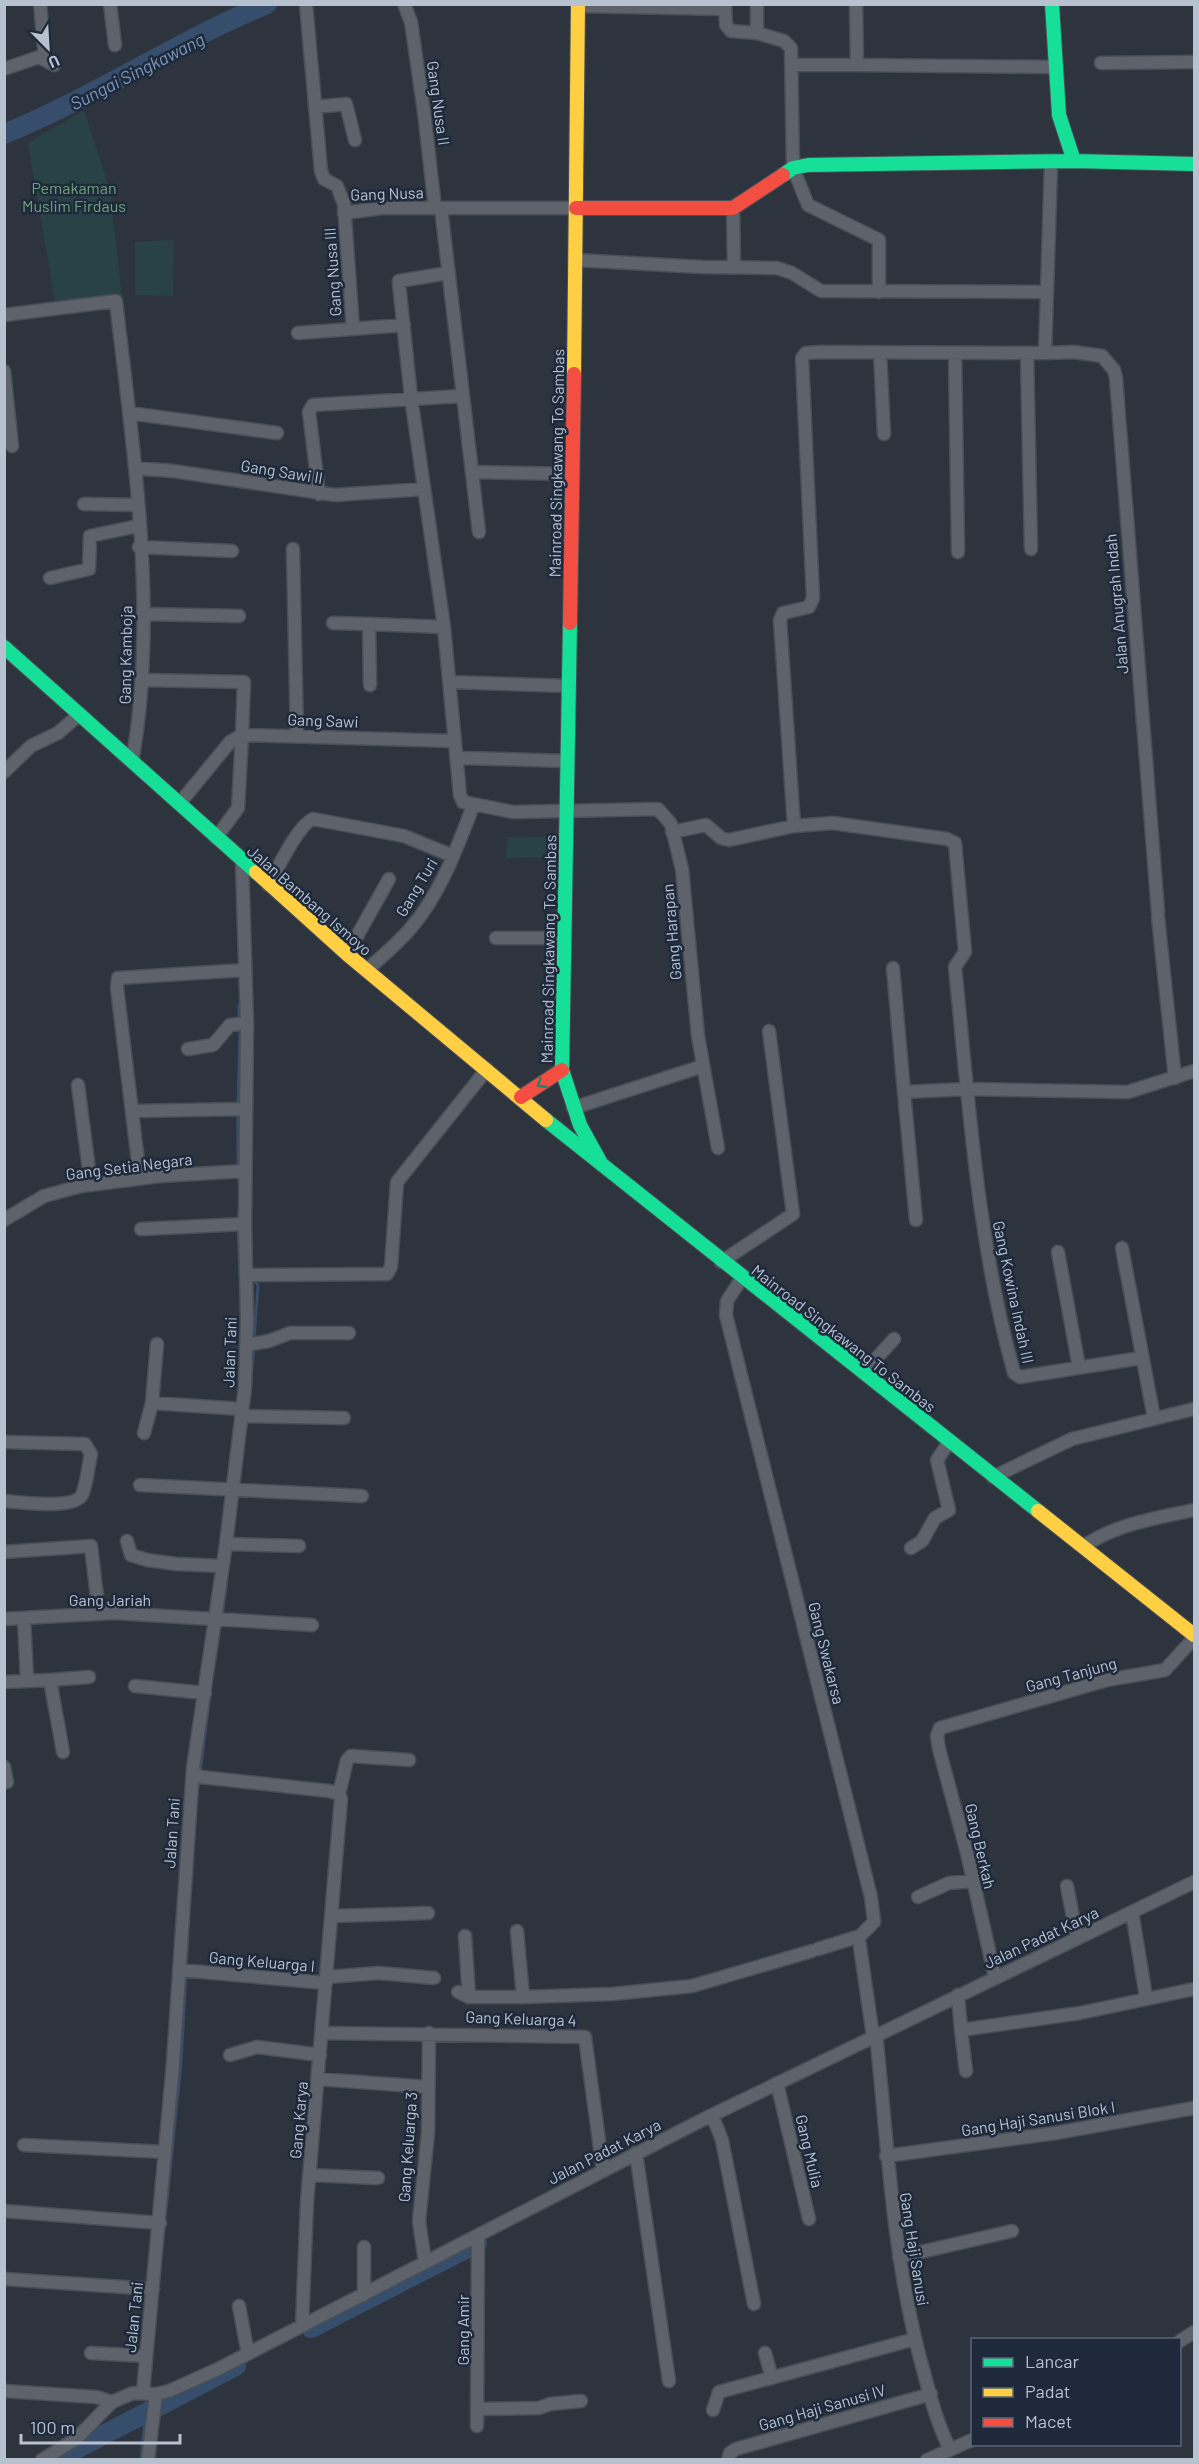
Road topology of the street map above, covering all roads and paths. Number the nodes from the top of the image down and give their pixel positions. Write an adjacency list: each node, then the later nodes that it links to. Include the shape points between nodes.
1 (40, 4): 17 (street, via 49,61 35,58)
2 (110, 4): 11 (street)
3 (306, 4): 18 (street, Gang Nusa)
4 (404, 4): 24 (street, Gang Nusa II, via 411,22)
5 (757, 4): 10 (street)
6 (856, 4): 15 (street)
7 (1053, 4): 16 (main road)
8 (578, 5): 9 (street); 25 (main road, Mainroad Singkawang To Sambas)
9 (725, 7): 10 (street, via 726,25 731,31)
10 (757, 33): 14 (street, via 788,43)
11 (115, 45)
12 (1194, 62): 13 (street)
13 (1101, 63)
14 (793, 65): 15 (street); 23 (street)
15 (857, 65): 16 (street)
16 (1055, 67): 20 (main road, via 1059,115)
17 (4, 69)
18 (315, 107): 19 (street, via 346,104); 27 (street, Gang Nusa, via 322,176 337,186)
19 (355, 140)
20 (1074, 161): 21 (main road); 22 (main road)
21 (1051, 162): 23 (main road, via 832,163); 32 (street)
22 (1194, 164)
23 (793, 168): 26 (main road); 31 (street, via 808,205 879,240)
24 (438, 208): 25 (street, Gang Nusa); 27 (street, Gang Nusa); 30 (street, Gang Nusa II)
25 (576, 208): 26 (main road); 28 (main road, Mainroad Singkawang To Sambas)
26 (734, 208): 29 (street)
27 (344, 213): 35 (street, Gang Nusa III)
28 (575, 260): 29 (street); 50 (main road, Mainroad Singkawang To Sambas)
29 (735, 267): 31 (street, via 777,268 821,291)
30 (448, 273): 34 (street, via 399,281); 42 (street, Gang Nusa II)
31 (879, 291): 32 (street)
32 (1047, 292): 40 (street)
33 (4, 315): 44 (street, via 116,301)
34 (404, 324): 35 (street); 43 (street)
35 (353, 329): 36 (street)
36 (298, 333)
37 (880, 353): 38 (street); 46 (street); 84 (street, via 810,352 804,354 801,363 813,598 809,607 783,613 780,620)
38 (955, 353): 39 (street); 61 (street)
39 (1027, 353): 40 (street); 59 (street)
40 (1045, 353): 104 (street, Jalan Anugrah Indah, via 1102,356 1116,378 1158,914)
41 (4, 370): 47 (street)
42 (462, 396): 43 (street); 49 (street, Gang Nusa II)
43 (411, 397): 51 (street); 52 (street, via 310,407)
44 (129, 413): 45 (street); 48 (street)
45 (277, 433)
46 (884, 434)
47 (12, 446)
48 (135, 468): 52 (street, Gang Sawi II); 54 (street, Gang Kamboja)
49 (472, 472): 50 (street); 56 (street, Gang Nusa II)
50 (573, 474): 72 (main road, Mainroad Singkawang To Sambas)
51 (424, 489): 52 (street, Gang Sawi II); 67 (street)
52 (319, 494)
53 (84, 504): 54 (street)
54 (138, 505): 55 (street, Gang Kamboja)
55 (138, 526): 57 (street, Gang Kamboja); 62 (street, via 90,536 89,569)
56 (479, 532)
57 (140, 547): 60 (street); 63 (street, Gang Kamboja)
58 (293, 549): 75 (street)
59 (1031, 549)
60 (232, 551)
61 (958, 552)
62 (50, 578)
63 (142, 614): 64 (street); 69 (street, Gang Kamboja)
64 (239, 616)
65 (333, 623): 66 (street)
66 (369, 624): 67 (street); 71 (street)
67 (444, 627): 70 (street)
68 (4, 647): 73 (main road, Jalan Bambang Ismoyo)
69 (142, 680): 74 (street, via 242,680); 79 (street, Gang Kamboja)
70 (449, 682): 72 (street); 76 (street)
71 (370, 685)
72 (569, 686): 78 (main road, Mainroad Singkawang To Sambas)
73 (74, 719): 79 (main road, Jalan Bambang Ismoyo); 80 (street, via 31,746)
74 (242, 735): 75 (street, Gang Sawi); 81 (street, via 230,742); 86 (street, via 238,808)
75 (297, 736): 76 (street, Gang Sawi)
76 (454, 741): 82 (street, via 460,795)
77 (462, 758): 78 (street)
78 (567, 761): 83 (main road, Mainroad Singkawang To Sambas)
79 (132, 762): 81 (main road, Jalan Bambang Ismoyo)
80 (4, 772)
81 (179, 804): 86 (main road, Jalan Bambang Ismoyo)
82 (473, 806): 83 (street, via 513,812); 87 (street, Gang Turi)
83 (567, 811): 85 (street, Gang Harapan, via 658,809 671,824); 92 (main road, Mainroad Singkawang To Sambas)
84 (794, 826): 85 (street, via 729,840 706,825); 106 (street, Gang Kowina Indah III, via 833,823 955,843 964,952 955,967)
85 (672, 832): 100 (street, Gang Harapan, via 682,869)
86 (216, 838): 88 (main road, Jalan Bambang Ismoyo)
87 (453, 856): 90 (street, via 404,836 313,819 299,834); 96 (street, Gang Turi, via 410,929)
88 (242, 868): 90 (main road, Jalan Bambang Ismoyo); 95 (street, Jalan Tani)
89 (389, 879): 93 (street)
90 (268, 885): 93 (main road, Jalan Bambang Ismoyo)
91 (496, 938): 92 (street)
92 (565, 938): 102 (main road, Mainroad Singkawang To Sambas)
93 (346, 954): 96 (main road, Jalan Bambang Ismoyo)
94 (893, 968): 107 (street)
95 (246, 970): 97 (street, Jalan Tani); 111 (street, via 118,978)
96 (366, 971): 101 (main road, Jalan Bambang Ismoyo)
97 (241, 1023): 99 (street, via 224,1029 216,1044); 110 (street, Jalan Tani)
98 (769, 1031): 123 (street, via 793,1214)
99 (188, 1048)
100 (703, 1066): 109 (street); 112 (street, Gang Harapan)
101 (487, 1069): 108 (main road, Jalan Bambang Ismoyo); 124 (street, via 397,1182 391,1268 387,1274)
102 (562, 1070): 108 (main road, one-way to 108); 109 (main road, Mainroad Singkawang To Sambas)
103 (1194, 1071): 104 (street)
104 (1175, 1078): 106 (street, via 1128,1092)
105 (78, 1085): 116 (street)
106 (967, 1089): 107 (street); 131 (street, Gang Kowina Indah III, via 980,1212 1014,1372 1020,1377)
107 (904, 1092): 118 (street)
108 (521, 1097): 113 (main road, Jalan Bambang Ismoyo)
109 (573, 1108): 113 (main road, Mainroad Singkawang To Sambas)
110 (238, 1109): 111 (street); 114 (street, Jalan Tani)
111 (133, 1111): 115 (street)
112 (718, 1148)
113 (603, 1167): 123 (main road, Mainroad Singkawang To Sambas)
114 (238, 1171): 115 (street, Gang Setia Negara); 119 (street, Jalan Tani)
115 (140, 1178): 116 (street, Gang Setia Negara)
116 (91, 1185): 117 (street, Gang Setia Negara, via 44,1196)
117 (4, 1220)
118 (916, 1220)
119 (244, 1224): 120 (street); 124 (street, Jalan Tani)
120 (141, 1229)
121 (1122, 1248): 130 (street)
122 (1058, 1252): 131 (street)
123 (721, 1262): 125 (main road, Mainroad Singkawang To Sambas)
124 (250, 1276): 129 (street, Jalan Tani)
125 (737, 1284): 132 (main road, Mainroad Singkawang To Sambas); 182 (street, Gang Swakarsa, via 726,1307 728,1325 871,1897 874,1922)
126 (349, 1333): 129 (street, via 290,1333)
127 (894, 1339): 132 (street)
128 (157, 1344): 133 (street)
129 (246, 1345): 135 (street, Jalan Tani)
130 (1141, 1358): 131 (street, Gang Kowina Indah III); 137 (street)
131 (1079, 1367)
132 (863, 1373): 140 (main road, Mainroad Singkawang To Sambas)
133 (152, 1403): 135 (street); 138 (street)
134 (1194, 1409): 137 (street)
135 (242, 1412): 136 (street); 143 (street, Jalan Tani)
136 (344, 1418)
137 (1154, 1418): 141 (street, via 1071,1439)
138 (144, 1433)
139 (4, 1442): 145 (street, via 85,1444 91,1454 82,1495 76,1500 66,1504)
140 (947, 1445): 141 (main road, Mainroad Singkawang To Sambas); 151 (street, via 937,1458 949,1510 936,1518 922,1541)
141 (993, 1476): 150 (main road, Mainroad Singkawang To Sambas)
142 (140, 1485): 143 (street)
143 (238, 1491): 144 (street); 148 (street, Jalan Tani)
144 (362, 1496)
145 (4, 1501)
146 (1194, 1510): 150 (street, via 1116,1530)
147 (126, 1541): 153 (street, via 131,1555 147,1560)
148 (229, 1544): 149 (street); 153 (street, Jalan Tani)
149 (299, 1546)
150 (1084, 1546): 159 (main road, Mainroad Singkawang To Sambas)
151 (911, 1548)
152 (4, 1552): 154 (street, via 91,1546)
153 (222, 1566): 156 (street, Jalan Tani)
154 (99, 1614): 155 (street, Gang Jariah); 156 (street, Gang Jariah)
155 (24, 1618): 157 (street, Gang Jariah); 162 (street)
156 (220, 1618): 158 (street, Gang Jariah); 165 (street, Jalan Tani)
157 (4, 1619)
158 (312, 1625)
159 (1194, 1636): 166 (street, Gang Tanjung, via 1165,1670 1107,1680)
160 (89, 1677): 161 (street)
161 (50, 1680): 162 (street); 167 (street)
162 (27, 1681): 163 (street)
163 (4, 1682)
164 (135, 1686): 165 (street)
165 (205, 1693): 170 (street, Jalan Tani)
166 (944, 1727): 173 (street, Gang Berkah, via 937,1736)
167 (63, 1752)
168 (409, 1760): 172 (street, Gang Karya, via 351,1756)
169 (4, 1767): 171 (street)
170 (197, 1774): 172 (street); 184 (street, Jalan Tani)
171 (4, 1782)
172 (339, 1794): 179 (street, Gang Karya)
173 (973, 1881): 176 (street, via 949,1883); 185 (street, Gang Berkah)
174 (1194, 1882): 177 (street, Jalan Padat Karya)
175 (1067, 1886): 183 (street)
176 (918, 1897)
177 (1131, 1912): 183 (street, Jalan Padat Karya); 190 (street)
178 (428, 1913): 179 (street)
179 (333, 1916): 187 (street, Gang Karya)
180 (517, 1931): 189 (street)
181 (465, 1936): 189 (street, via 464,1995)
182 (860, 1936): 189 (street, via 692,1986); 195 (street)
183 (1077, 1938): 185 (street, Jalan Padat Karya)
184 (186, 1970): 187 (street, Gang Keluarga I); 205 (street, Jalan Tani)
185 (995, 1977): 191 (street, Jalan Padat Karya)
186 (434, 1978): 187 (street, Gang Keluarga I, via 379,1973)
187 (326, 1980): 193 (street, Gang Karya)
188 (1194, 1989): 190 (street)
189 (524, 1997)
190 (1146, 1997): 192 (street, via 1080,2013)
191 (958, 1999): 192 (street); 195 (street, Jalan Padat Karya)
192 (961, 2030): 198 (street)
193 (323, 2033): 194 (street); 197 (street, Gang Karya)
194 (429, 2034): 200 (street, Gang Keluarga 3); 208 (street, Gang Keluarga 4, via 585,2037)
195 (876, 2039): 201 (street, Jalan Padat Karya); 206 (street, Gang Haji Sanusi)
196 (230, 2055): 197 (street, via 257,2047)
197 (320, 2055): 199 (street, Gang Karya)
198 (966, 2071)
199 (318, 2079): 200 (street); 209 (street, Gang Karya)
200 (428, 2087): 218 (street, Gang Keluarga 3, via 419,2221)
201 (778, 2087): 203 (street, Jalan Padat Karya); 212 (street, Gang Mulia)
202 (1194, 2108): 206 (street, Gang Haji Sanusi Blok I, via 1056,2133)
203 (714, 2120): 207 (street, Jalan Padat Karya); 222 (street)
204 (24, 2145): 205 (street)
205 (165, 2152): 213 (street, Jalan Tani)
206 (886, 2156): 217 (street, Gang Haji Sanusi)
207 (636, 2159): 208 (street, Jalan Padat Karya); 233 (street)
208 (603, 2170): 215 (street, Jalan Padat Karya)
209 (309, 2175): 210 (street); 224 (street, Gang Karya)
210 (378, 2178)
211 (4, 2211): 213 (street)
212 (809, 2219)
213 (160, 2223): 220 (street, Jalan Tani)
214 (1012, 2231): 217 (street)
215 (478, 2235): 218 (street, Jalan Padat Karya); 239 (street, Gang Amir)
216 (364, 2247): 221 (street)
217 (899, 2257): 226 (street, Gang Haji Sanusi)
218 (425, 2262): 221 (street, Jalan Padat Karya)
219 (4, 2279): 220 (street)
220 (153, 2289): 231 (street, Jalan Tani)
221 (364, 2295): 224 (street, Jalan Padat Karya)
222 (754, 2304)
223 (238, 2306): 230 (street)
224 (302, 2326): 230 (street, Jalan Padat Karya)
225 (1194, 2332): 227 (street)
226 (915, 2339): 232 (street); 236 (street, Gang Haji Sanusi)
227 (1181, 2340)
228 (91, 2353): 231 (street)
229 (765, 2353): 232 (street)
230 (248, 2354): 235 (street, Jalan Padat Karya, via 177,2389)
231 (146, 2356): 235 (street, Jalan Tani)
232 (772, 2378): 240 (street, via 719,2392)
233 (669, 2380)
234 (4, 2391): 238 (street, via 96,2397)
235 (150, 2394): 238 (street, Jalan Padat Karya, via 124,2396); 245 (street, Jalan Tani, via 153,2416)
236 (931, 2394): 243 (street, Gang Haji Sanusi); 246 (street, Gang Haji Sanusi IV, via 736,2449)
237 (581, 2401): 239 (street, via 539,2408)
238 (112, 2402): 244 (street, Jalan Padat Karya, via 76,2439)
239 (478, 2409): 241 (street, Gang Amir)
240 (713, 2410)
241 (477, 2426)
242 (971, 2439): 243 (street)
243 (950, 2449): 247 (street)
244 (42, 2460)
245 (148, 2460)
246 (728, 2460)
247 (927, 2460)

